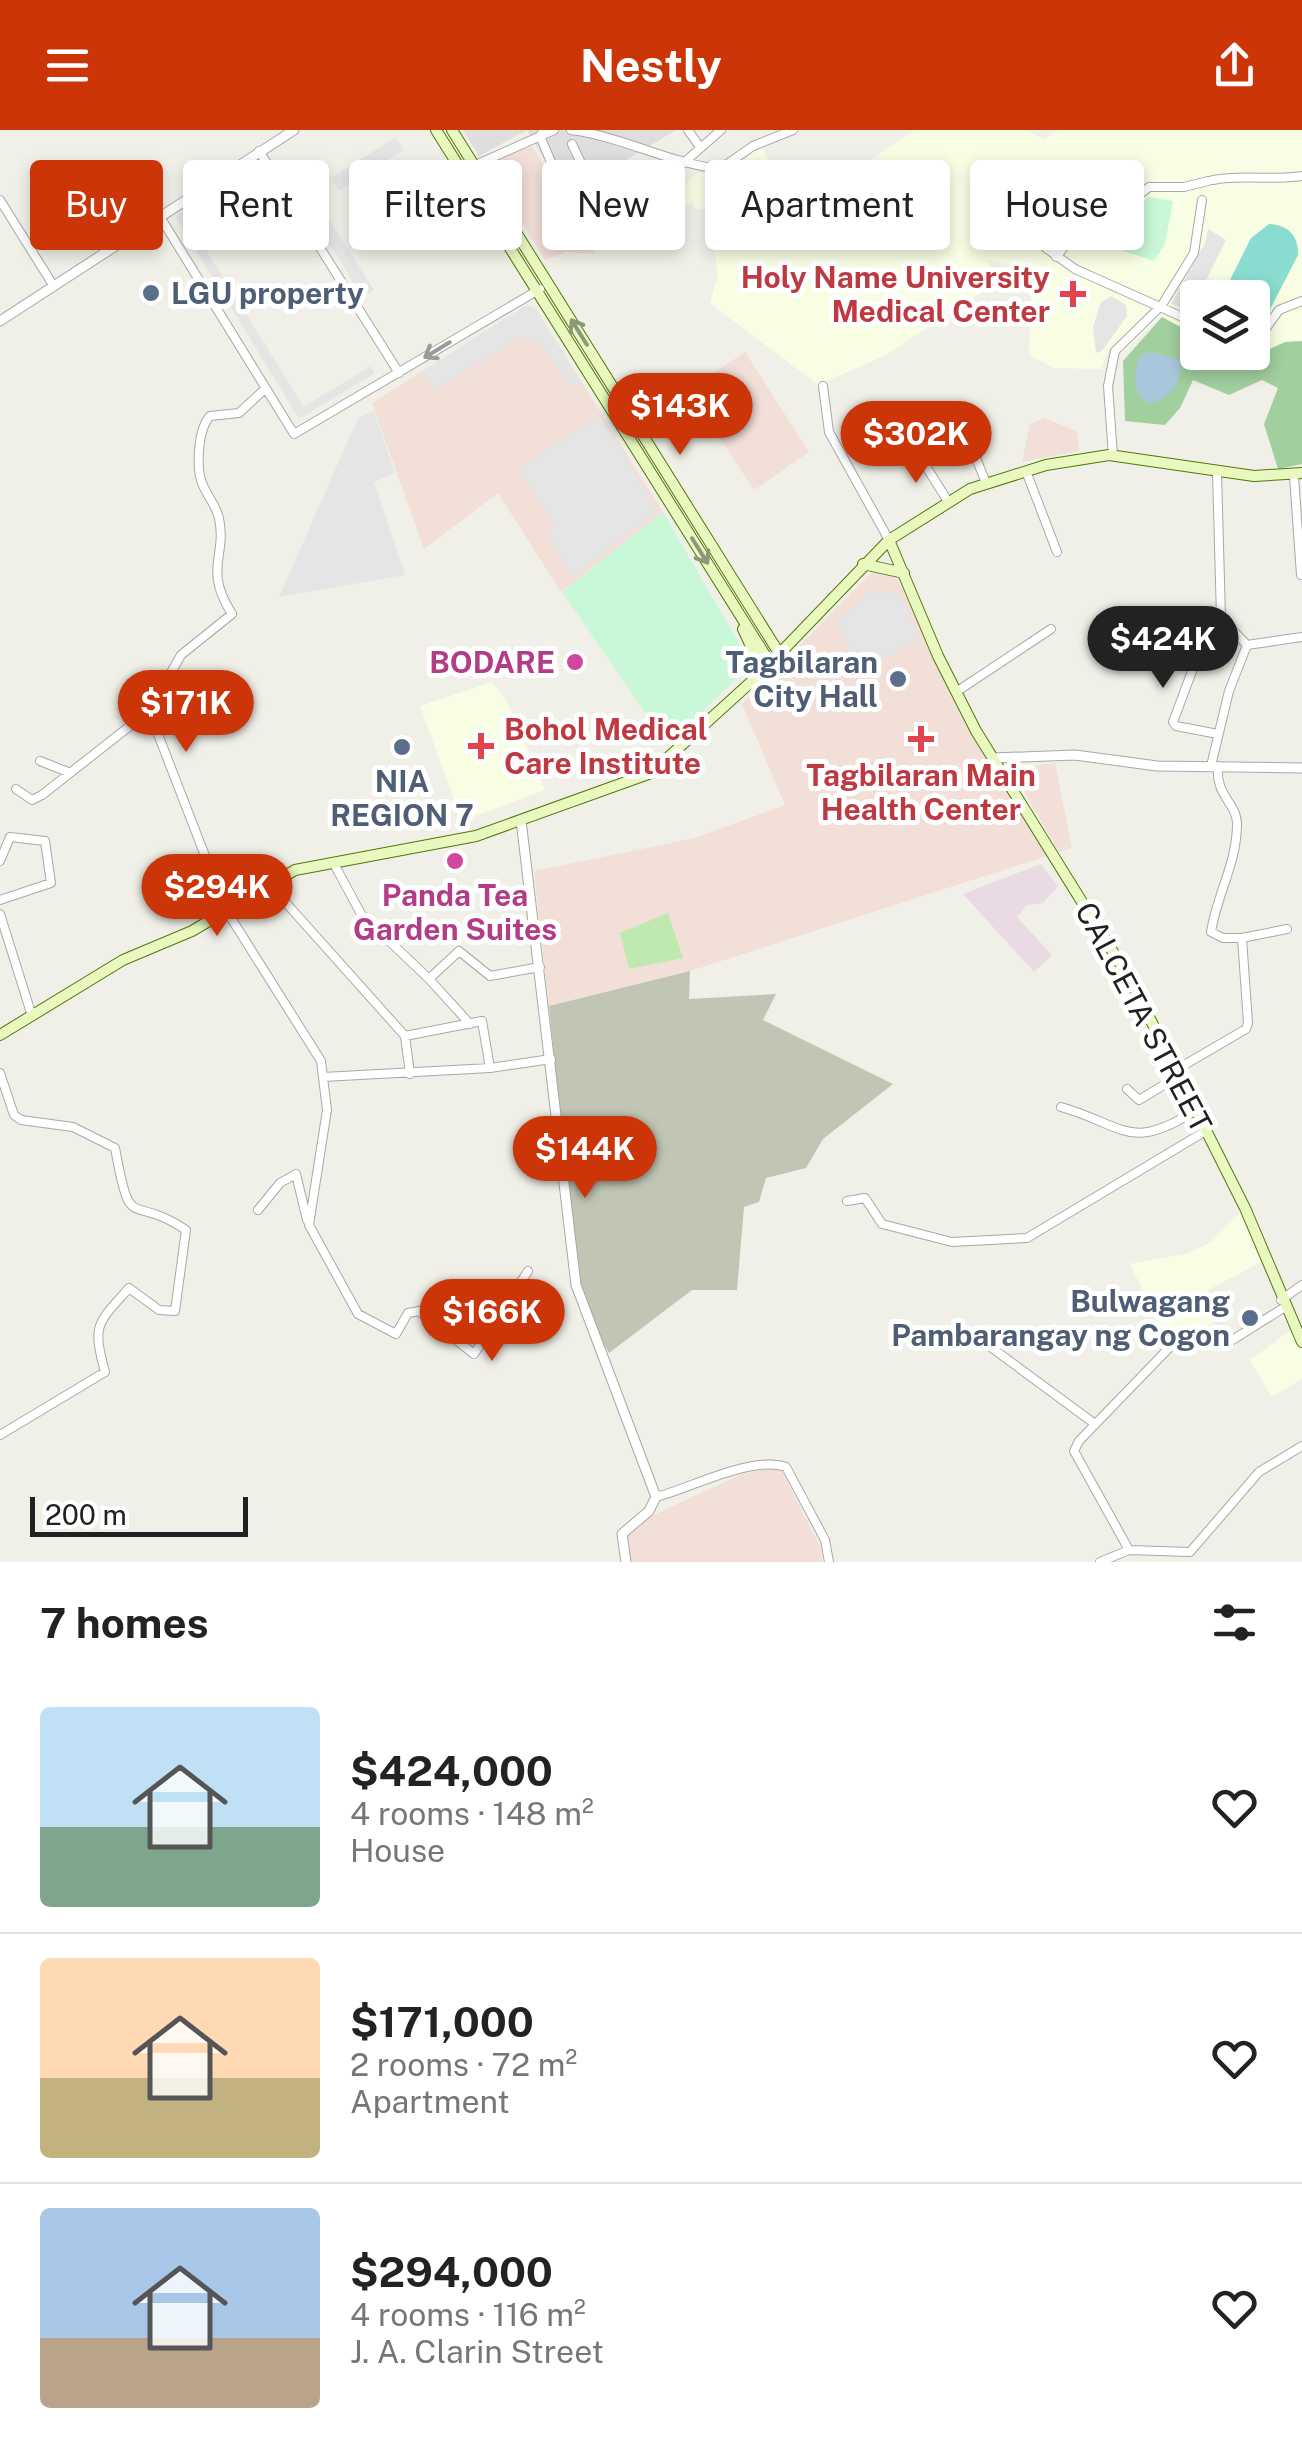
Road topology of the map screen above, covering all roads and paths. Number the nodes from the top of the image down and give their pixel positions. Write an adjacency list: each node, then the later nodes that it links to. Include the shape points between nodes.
1 (294, 130): 12 (street)
2 (436, 130): 13 (main road)
3 (452, 130): 14 (main road)
4 (554, 130): 9 (street)
5 (571, 130): 18 (street, via 613,135)
6 (688, 130): 11 (street)
7 (721, 130): 11 (street)
8 (793, 130): 20 (street, via 753,146 724,168)
9 (542, 133): 15 (street); 16 (street)
10 (572, 144): 17 (street)
11 (700, 147): 19 (street)
12 (259, 151): 24 (street); 41 (street)
13 (455, 160)
14 (471, 160)
15 (483, 160)
16 (552, 160)
17 (580, 160)
18 (679, 160)
19 (683, 160)
20 (685, 162)
21 (1302, 176): 22 (street)
22 (1207, 181): 30 (street, via 1149,186 1122,210 1083,224); 37 (street, via 1194,253)
23 (0, 200): 34 (street)
24 (163, 213)
25 (163, 220): 43 (street)
26 (522, 241): 31 (main road)
27 (106, 250): 34 (street)
28 (510, 250): 32 (main road)
29 (1047, 250): 30 (street)
30 (1056, 257): 37 (street)
31 (539, 268): 32 (main road); 33 (main road)
32 (526, 276): 35 (main road)
33 (548, 284): 35 (street); 51 (main road, one-way to 33)
34 (53, 285): 39 (street)
35 (536, 291): 41 (street, one-way to 41); 53 (main road)
36 (1302, 301): 40 (street, via 1279,310)
37 (1162, 305): 38 (street); 46 (street, via 1116,352 1108,386)
38 (1180, 314)
39 (0, 320)
40 (1270, 323)
41 (398, 374): 43 (street, via 294,434)
42 (823, 386): 54 (street, via 830,432)
43 (266, 388): 68 (street, via 240,413 210,416 202,439 200,477 221,534 215,577 232,614 182,654)
44 (956, 408): 50 (street)
45 (915, 448): 52 (street)
46 (1113, 456): 47 (main road); 48 (main road)
47 (1026, 471): 50 (main road); 55 (street)
48 (1216, 472): 49 (main road); 60 (street)
49 (1298, 474): 58 (street)
50 (986, 482): 52 (main road)
51 (685, 503): 53 (main road); 64 (main road)
52 (949, 503): 54 (main road)
53 (674, 510): 59 (main road, one-way to 59)
54 (889, 540): 56 (main road); 57 (main road, CALCETA STREET)
55 (1057, 552)
56 (863, 564): 57 (main road); 64 (main road)
57 (904, 573): 67 (main road, CALCETA STREET)
58 (1302, 575)
59 (742, 618): 65 (main road); 66 (main road)
60 (1221, 618): 63 (street); 69 (street, via 1207,630 1172,722)
61 (1051, 629): 67 (street)
62 (1302, 637): 63 (street)
63 (1247, 644): 69 (street)
64 (779, 653): 65 (main road)
65 (770, 662): 66 (main road)
66 (755, 678): 76 (main road, via 663,766)
67 (956, 692): 70 (main road, CALCETA STREET)
68 (148, 711): 74 (street); 81 (street)
69 (1218, 734): 72 (street)
70 (993, 758): 72 (street, via 1075,755); 95 (main road, CALCETA STREET, via 1114,950)
71 (40, 762): 74 (street)
72 (1214, 766): 73 (street); 84 (street, via 1219,791 1236,815 1237,848 1211,932)
73 (1302, 768)
74 (68, 772): 75 (street, via 32,800)
75 (16, 789)
76 (521, 820): 78 (main road, via 434,846); 85 (street)
77 (0, 861): 80 (street, via 10,837 45,841 52,883)
78 (333, 862): 79 (main road, via 296,870); 86 (street, via 361,914)
79 (270, 885): 81 (main road); 90 (street)
80 (0, 900)
81 (226, 910): 87 (main road, via 123,960); 96 (street, via 321,1062)
82 (0, 914): 87 (street)
83 (1287, 930): 84 (street)
84 (1242, 938): 95 (street, via 1246,1029)
85 (540, 966): 86 (street, via 490,976 459,951); 91 (street)
86 (429, 979): 88 (street)
87 (32, 1016): 89 (main road)
88 (470, 1024): 90 (street); 92 (street, via 482,1021)
89 (0, 1035)
90 (404, 1036): 94 (street)
91 (551, 1059): 92 (street); 112 (street, via 578,1299)
92 (490, 1068): 94 (street)
93 (0, 1073): 110 (street, via 14,1115 74,1127 115,1148 124,1199 132,1209 186,1230 175,1310 159,1310 129,1288 97,1324 105,1372)
94 (410, 1074): 96 (street)
95 (1175, 1074): 97 (street, via 1138,1100); 99 (main road, CALCETA STREET)
96 (323, 1077): 103 (street, via 327,1110)
97 (1127, 1089)
98 (1061, 1107): 99 (street, via 1116,1129 1152,1134)
99 (1193, 1112): 100 (main road, CALCETA STREET)
100 (1204, 1132): 101 (street, via 1027,1238 938,1240 882,1224 865,1198); 106 (main road, CALCETA STREET, via 1245,1208)
101 (847, 1201)
102 (258, 1210): 103 (street, via 296,1174)
103 (309, 1226): 104 (street, via 358,1314 396,1334 408,1313 419,1312 474,1354)
104 (528, 1271)
105 (1302, 1285): 106 (street)
106 (1283, 1304): 107 (main road, CALCETA STREET); 109 (street, via 1226,1344 1204,1334 1170,1347)
107 (1302, 1342)
108 (988, 1345): 109 (street)
109 (1094, 1424): 113 (street, via 1074,1451)
110 (0, 1435)
111 (1302, 1446): 114 (street, via 1259,1472)
112 (656, 1497): 115 (street, via 622,1534); 116 (street, via 742,1468 786,1466)
113 (1129, 1550): 114 (street); 117 (street)
114 (1190, 1552): 118 (street)
115 (626, 1562)
116 (829, 1562)
117 (1100, 1562)
118 (1193, 1562)

